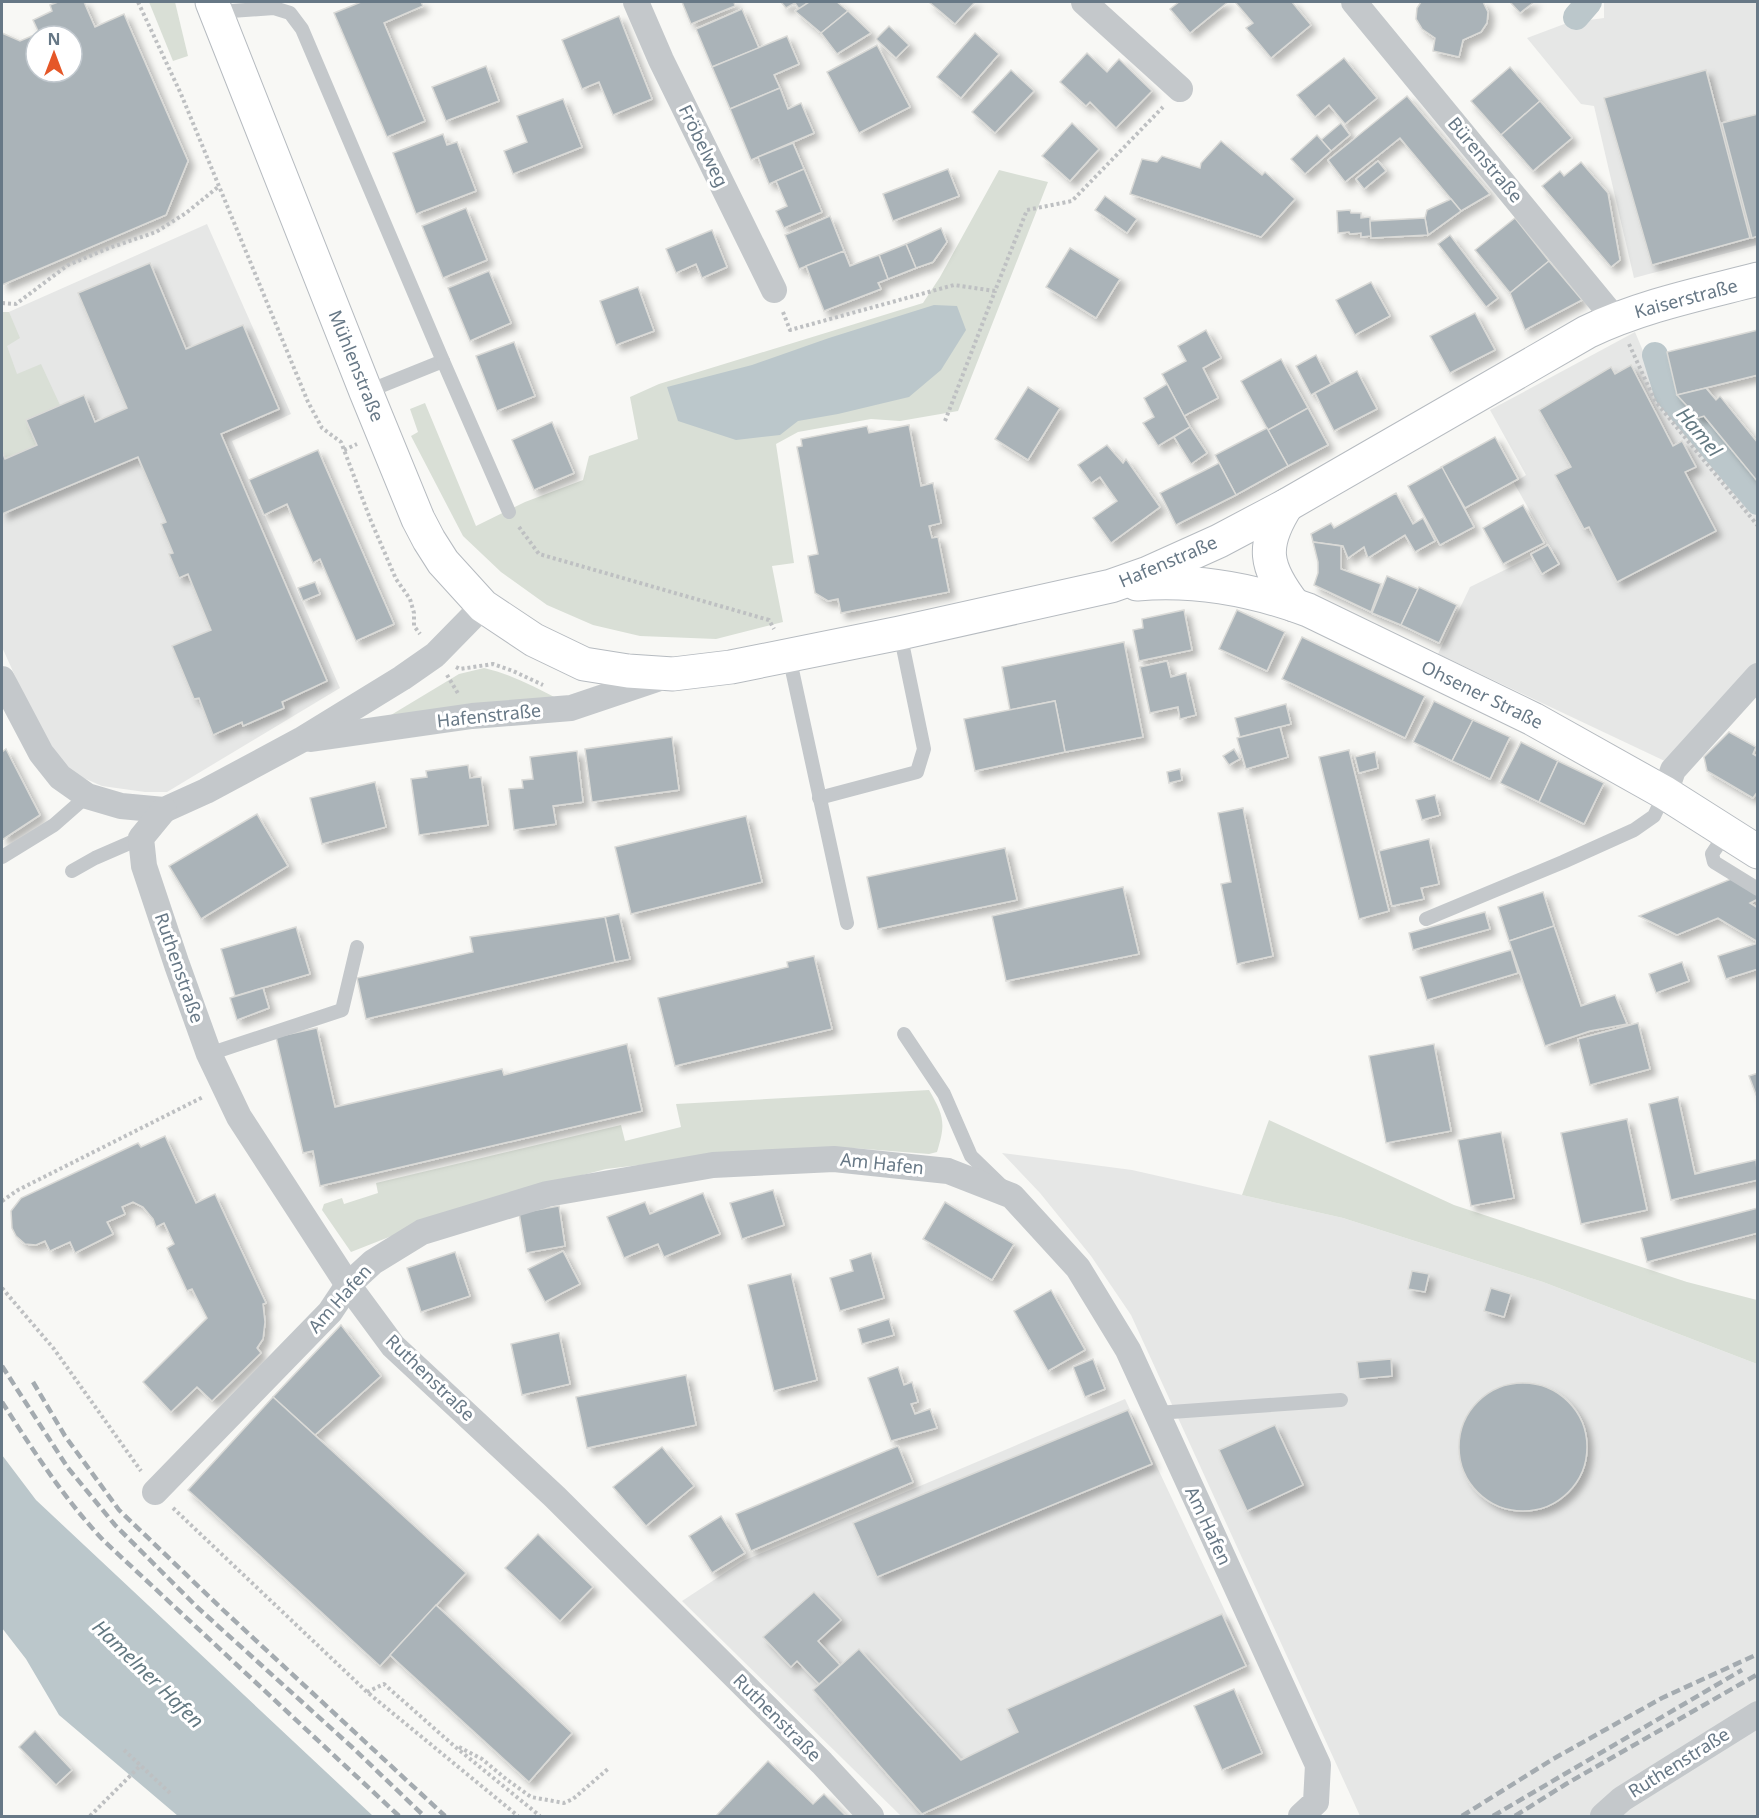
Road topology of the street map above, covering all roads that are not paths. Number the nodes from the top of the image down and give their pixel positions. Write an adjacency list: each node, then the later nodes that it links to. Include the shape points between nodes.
1 (636, 2): 7 (street, Fröbelweg)
2 (1084, 2): 5 (street)
3 (1354, 2): 8 (street, Bürenstraße)
4 (215, 5): 9 (lane, via 274,8 290,13 302,29); 10 (main road, Mühlenstraße)
5 (1180, 89)
6 (1758, 279): 8 (main road, Kaiserstraße)
7 (774, 290)
8 (1615, 319): 11 (main road, Hafenstraße)
9 (443, 361): 10 (lane); 12 (lane)
10 (366, 392): 15 (main road, Mühlenstraße, via 418,519 443,562)
11 (1287, 505): 13 (main road, Hafenstraße, via 1184,558); 14 (main road, via 1269,542 1270,562 1274,576)
12 (509, 512)
13 (1111, 586): 14 (main road, Ohsener Straße, via 1204,585); 16 (main road, Hafenstraße)
14 (1294, 605): 23 (main road, Ohsener Straße, via 1533,719)
15 (483, 606): 18 (main road, Mühlenstraße, via 534,639); 22 (street, Hafenstraße, via 435,655)
16 (900, 633): 17 (main road, Hafenstraße); 25 (lane, via 924,749 917,772)
17 (789, 656): 19 (main road, Hafenstraße); 25 (lane)
18 (584, 664): 19 (main road, Hafenstraße)
19 (673, 674): 22 (street, Hafenstraße, via 570,708 472,716)
20 (1758, 676): 23 (street, via 1673,770)
21 (2, 679): 24 (street, via 41,753 60,777)
22 (302, 740): 26 (street, Hafenstraße)
23 (1665, 794): 28 (main road, Ohsener Straße); 33 (lane, via 1654,816 1634,830)
24 (87, 796): 26 (street, via 121,806); 30 (lane, via 54,825)
25 (819, 798): 34 (lane)
26 (164, 810): 27 (street)
27 (141, 838): 31 (lane); 37 (street, Ruthenstraße, via 144,866)
28 (1719, 844): 29 (main road, Ohsener Straße); 32 (lane, via 1714,862)
29 (1758, 852)
30 (2, 857)
31 (72, 871)
32 (1758, 889)
33 (1426, 919)
34 (847, 923)
35 (357, 946): 37 (lane, via 342,1010)
36 (904, 1034): 38 (lane, via 944,1094 971,1156)
37 (209, 1054): 39 (street, Ruthenstraße, via 239,1117)
38 (1012, 1196): 39 (street, Am Hafen, via 948,1171 834,1159 713,1165 547,1194 422,1232 373,1262); 41 (street, Am Hafen, via 1078,1268 1128,1350)
39 (348, 1285): 42 (street, Am Hafen, via 330,1312); 44 (street, Ruthenstraße, via 393,1346 555,1497)
40 (1341, 1400): 41 (lane)
41 (1157, 1413): 45 (street, Am Hafen, via 1318,1765 1316,1802)
42 (155, 1492)
43 (1758, 1714): 46 (street, Ruthenstraße, via 1622,1799)
44 (871, 1816)
45 (1301, 1816)
46 (1603, 1816)

